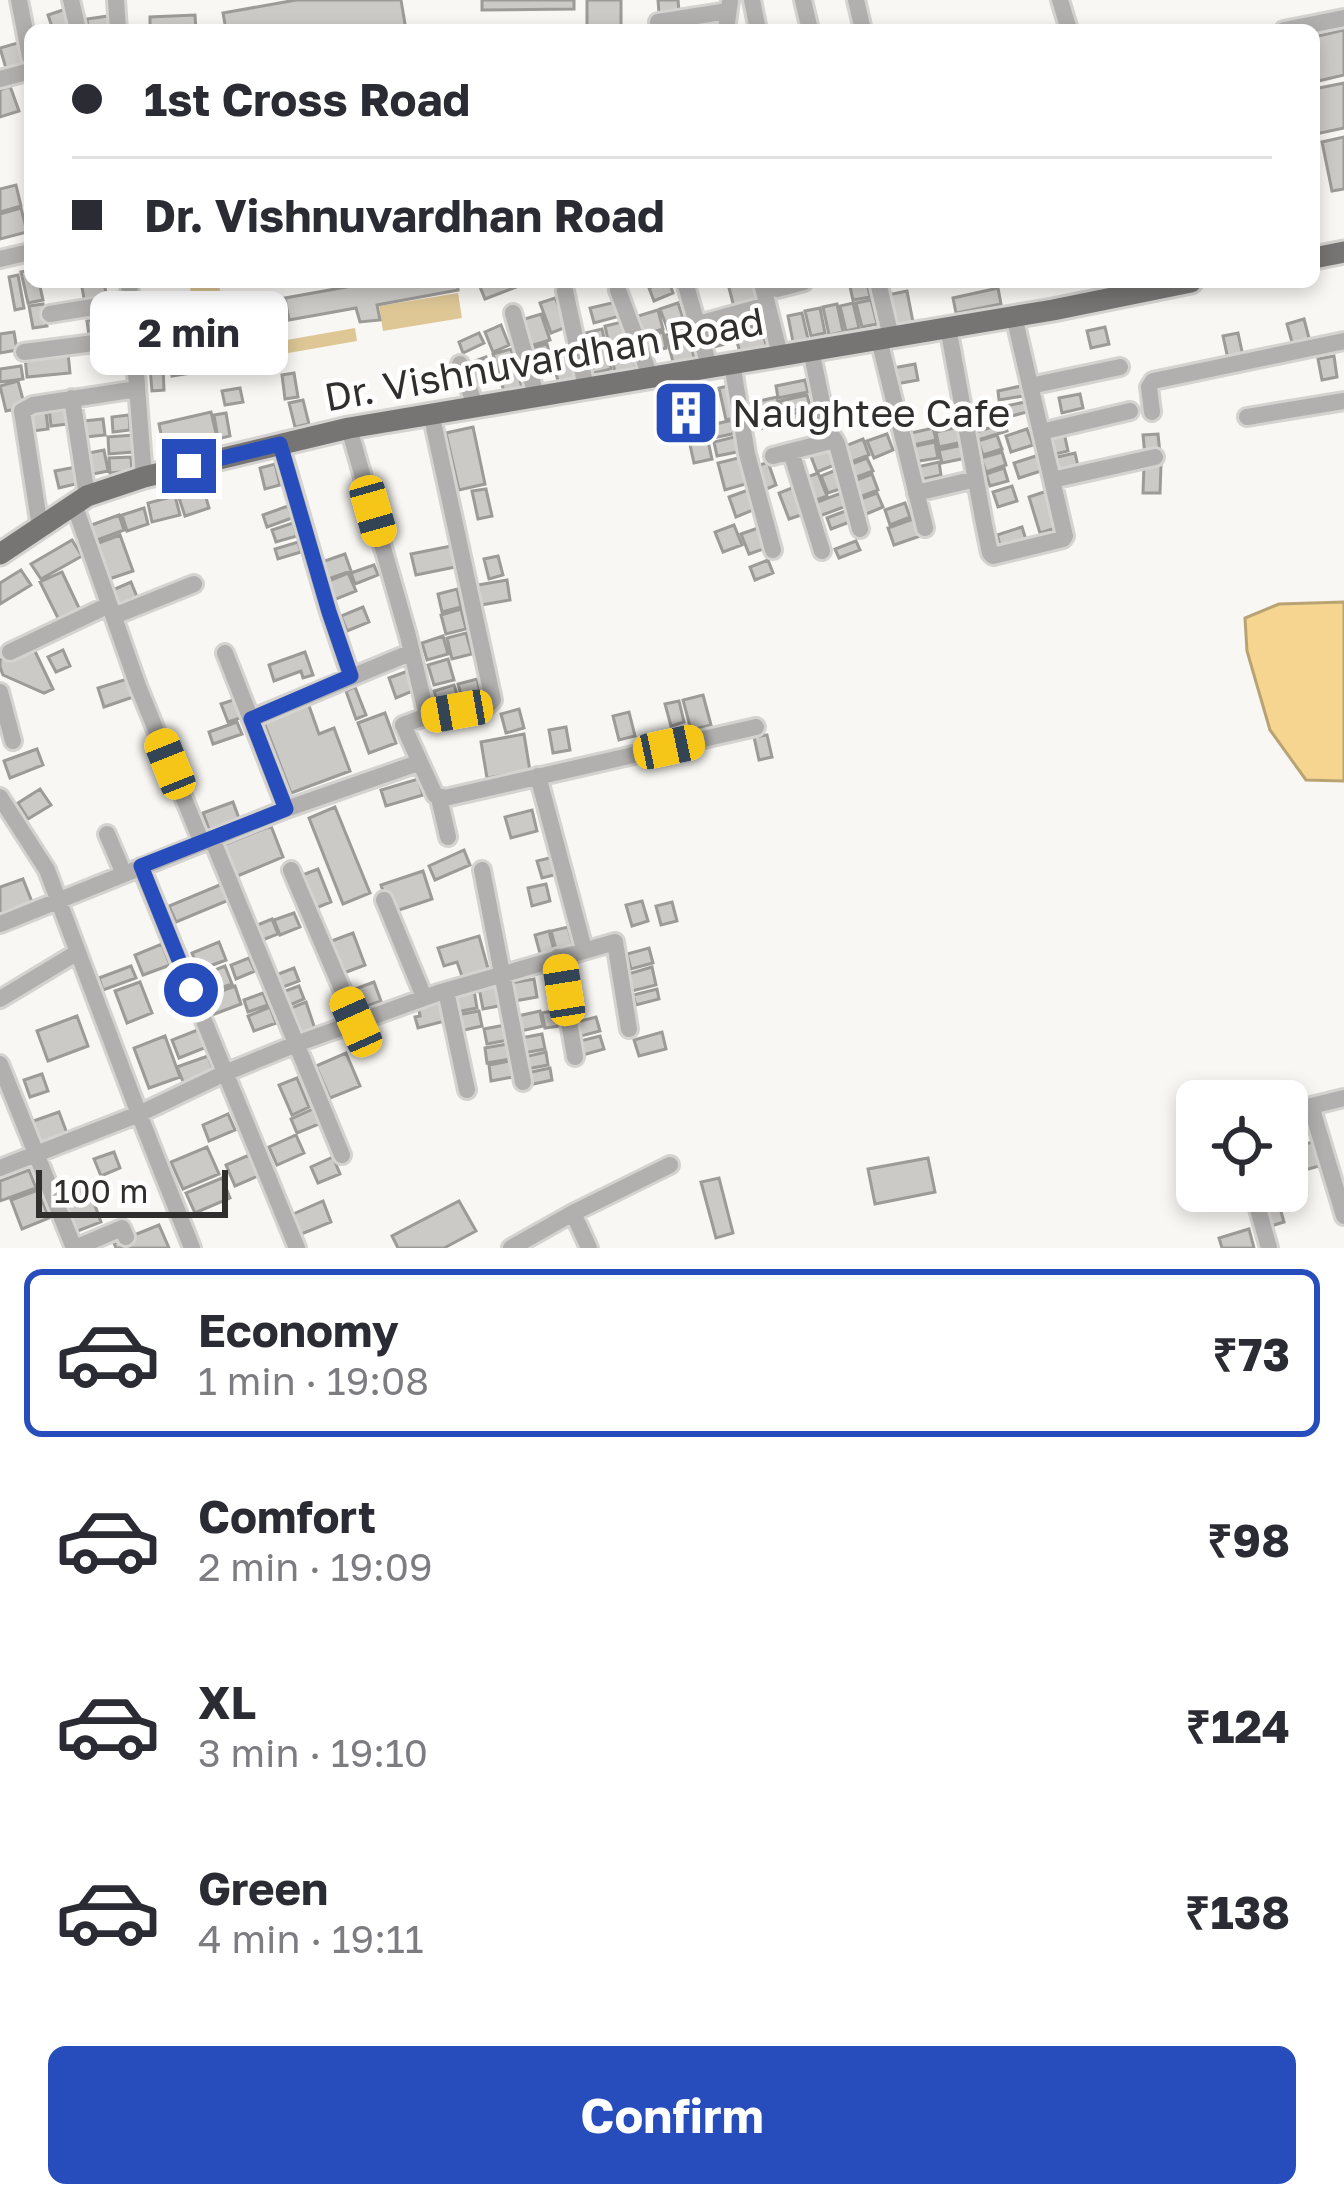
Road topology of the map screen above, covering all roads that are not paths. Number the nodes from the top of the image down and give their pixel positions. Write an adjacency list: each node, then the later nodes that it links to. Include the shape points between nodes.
1 (728, 14): 3 (street)
2 (1344, 18): 4 (street)
3 (658, 22)
4 (1314, 24)
5 (129, 288): 12 (street)
6 (688, 288): 17 (street)
7 (763, 288): 13 (street)
8 (879, 288): 20 (street)
9 (1123, 289): 16 (main road, Dr. Vishnuvardhan Road)
10 (619, 290): 28 (street)
11 (565, 291): 30 (street)
12 (130, 302): 15 (street); 19 (street)
13 (767, 305): 17 (street); 24 (street)
14 (513, 313): 32 (street)
15 (50, 314)
16 (1014, 316): 18 (main road, Dr. Vishnuvardhan Road); 29 (street)
17 (698, 324): 26 (street)
18 (948, 327): 20 (main road, Dr. Vishnuvardhan Road); 46 (street)
19 (133, 338): 23 (street); 31 (street)
20 (885, 338): 22 (main road, Dr. Vishnuvardhan Road); 48 (street)
21 (1344, 341): 37 (street, via 1153,381)
22 (811, 350): 24 (main road, Dr. Vishnuvardhan Road); 42 (street)
23 (24, 352)
24 (780, 355): 26 (main road, Dr. Vishnuvardhan Road)
25 (460, 364): 35 (street)
26 (721, 364): 28 (main road, Dr. Vishnuvardhan Road); 53 (street)
27 (1120, 367): 29 (street)
28 (650, 376): 30 (main road, Dr. Vishnuvardhan Road)
29 (1030, 386): 41 (street)
30 (586, 387): 32 (main road, Dr. Vishnuvardhan Road)
31 (137, 389): 33 (street); 45 (street)
32 (536, 395): 35 (main road, Dr. Vishnuvardhan Road)
33 (72, 398): 49 (street); 50 (street, via 21,414)
34 (1344, 401): 39 (street)
35 (475, 405): 38 (main road, Dr. Vishnuvardhan Road)
36 (1130, 411): 41 (street)
37 (1152, 412)
38 (431, 413): 40 (main road, Dr. Vishnuvardhan Road); 63 (street, via 493,700)
39 (1247, 417)
40 (349, 428): 43 (main road, Dr. Vishnuvardhan Road); 60 (street)
41 (1041, 431): 47 (street)
42 (836, 440): 52 (street); 54 (street, via 782,454)
43 (280, 444): 45 (main road, Dr. Vishnuvardhan Road); 61 (street)
44 (1155, 457): 47 (street)
45 (144, 477): 49 (main road, Dr. Vishnuvardhan Road)
46 (976, 479): 47 (street, via 993,556 1065,538); 48 (street)
47 (1052, 480)
48 (916, 493): 51 (street)
49 (81, 500): 50 (main road, Dr. Vishnuvardhan Road); 57 (street)
50 (40, 527): 55 (main road, Dr. Vishnuvardhan Road)
51 (925, 528)
52 (860, 529)
53 (773, 550)
54 (822, 551)
55 (0, 554)
56 (194, 584): 57 (street)
57 (111, 610): 58 (street); 74 (street)
58 (10, 652)
59 (225, 652): 64 (street)
60 (412, 652): 61 (street); 63 (street)
61 (351, 676): 64 (street)
62 (0, 692): 66 (street)
63 (427, 716): 67 (street, via 403,725)
64 (251, 719): 71 (street)
65 (756, 727): 68 (street)
66 (13, 740)
67 (418, 763): 70 (street); 71 (street)
68 (538, 776): 70 (street); 81 (street)
69 (0, 797): 79 (street)
70 (440, 798): 73 (street)
71 (286, 809): 74 (street)
72 (107, 834): 75 (street)
73 (448, 837)
74 (207, 840): 75 (street); 90 (street)
75 (133, 870): 79 (street); 93 (street)
76 (291, 870): 88 (street)
77 (482, 870): 84 (street)
78 (384, 900): 86 (street)
79 (59, 902): 80 (street); 82 (street)
80 (0, 924)
81 (584, 950): 83 (street); 89 (street, via 615,942)
82 (78, 952): 87 (street); 99 (street)
83 (558, 957): 84 (street); 91 (street)
84 (502, 975): 85 (street); 94 (street)
85 (446, 991): 86 (street); 95 (street)
86 (424, 997): 88 (street)
87 (0, 1000)
88 (356, 1022): 90 (street)
89 (629, 1029)
90 (296, 1044): 93 (street); 101 (street)
91 (575, 1057)
92 (0, 1064): 100 (street)
93 (225, 1072): 99 (street); 110 (street)
94 (523, 1082)
95 (467, 1090)
96 (1344, 1099): 97 (street)
97 (1311, 1106): 98 (street); 106 (street)
98 (1308, 1107)
99 (139, 1114): 100 (street); 109 (street)
100 (36, 1154): 103 (street); 108 (street)
101 (343, 1155)
102 (670, 1165): 105 (street)
103 (0, 1168)
104 (1259, 1212): 113 (street)
105 (572, 1213): 111 (street); 112 (street)
106 (1344, 1216)
107 (126, 1237): 108 (street, via 122,1228)
108 (74, 1248)
109 (192, 1248)
110 (297, 1248)
111 (511, 1248)
112 (589, 1248)
113 (1269, 1248)

